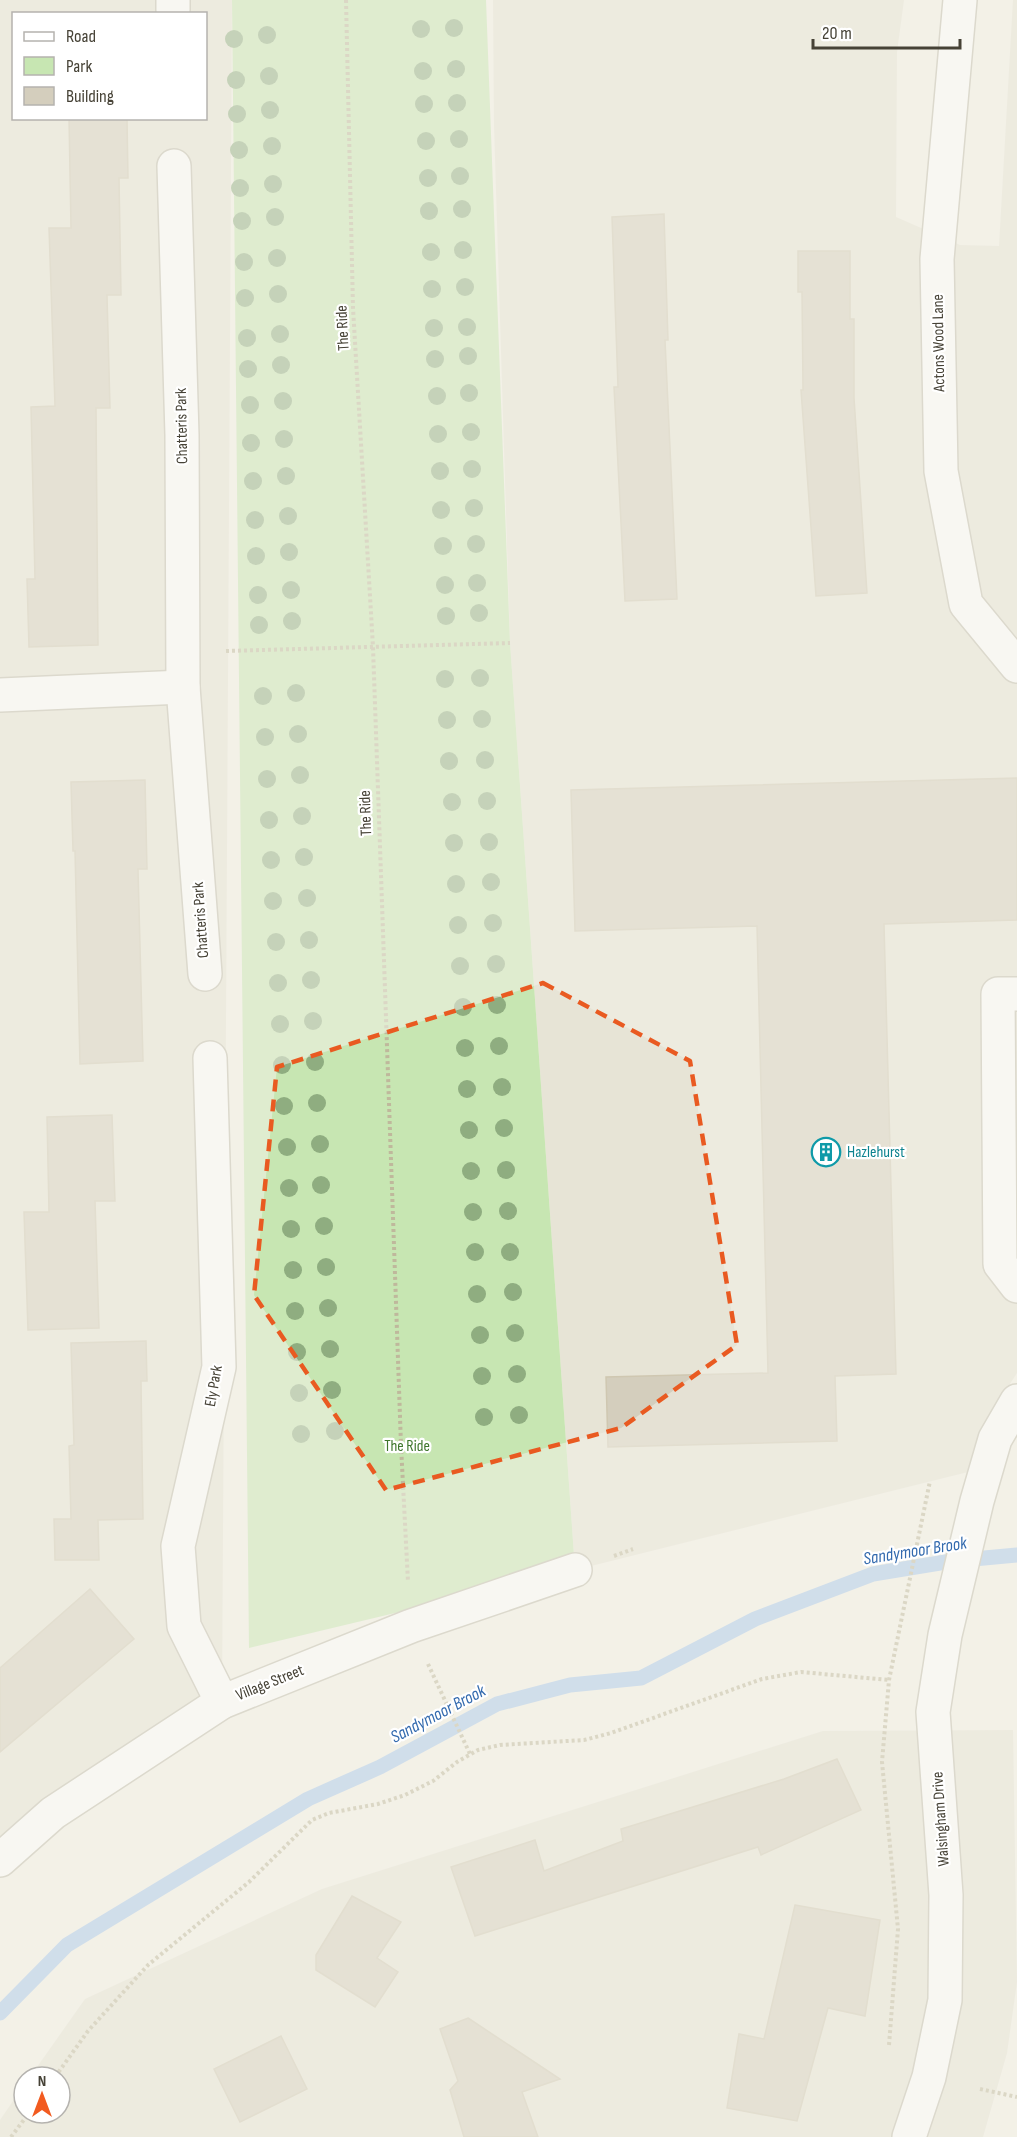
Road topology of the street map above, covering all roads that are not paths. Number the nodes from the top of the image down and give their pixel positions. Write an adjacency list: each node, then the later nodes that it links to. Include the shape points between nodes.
1 (960, 0): 3 (street, Actons Wood Lane, via 938,259 941,471 966,604)
2 (174, 166): 4 (street, Chatteris Park, via 182,435)
3 (1017, 666)
4 (183, 687): 5 (street); 6 (street, Chatteris Park)
5 (0, 695)
6 (205, 974)
7 (1017, 994): 9 (street, via 998,994 1000,1264)
8 (210, 1058): 12 (street, Ely Park, via 219,1367 178,1546 184,1626)
9 (1017, 1286)
10 (1017, 1401): 14 (street, Walsingham Drive, via 995,1439 977,1501 945,1635 933,1712 946,1895 945,2000 929,2077)
11 (575, 1570): 12 (street, Village Street, via 411,1626)
12 (222, 1702): 13 (street, Village Street, via 53,1813)
13 (0, 1860)
14 (909, 2137)

